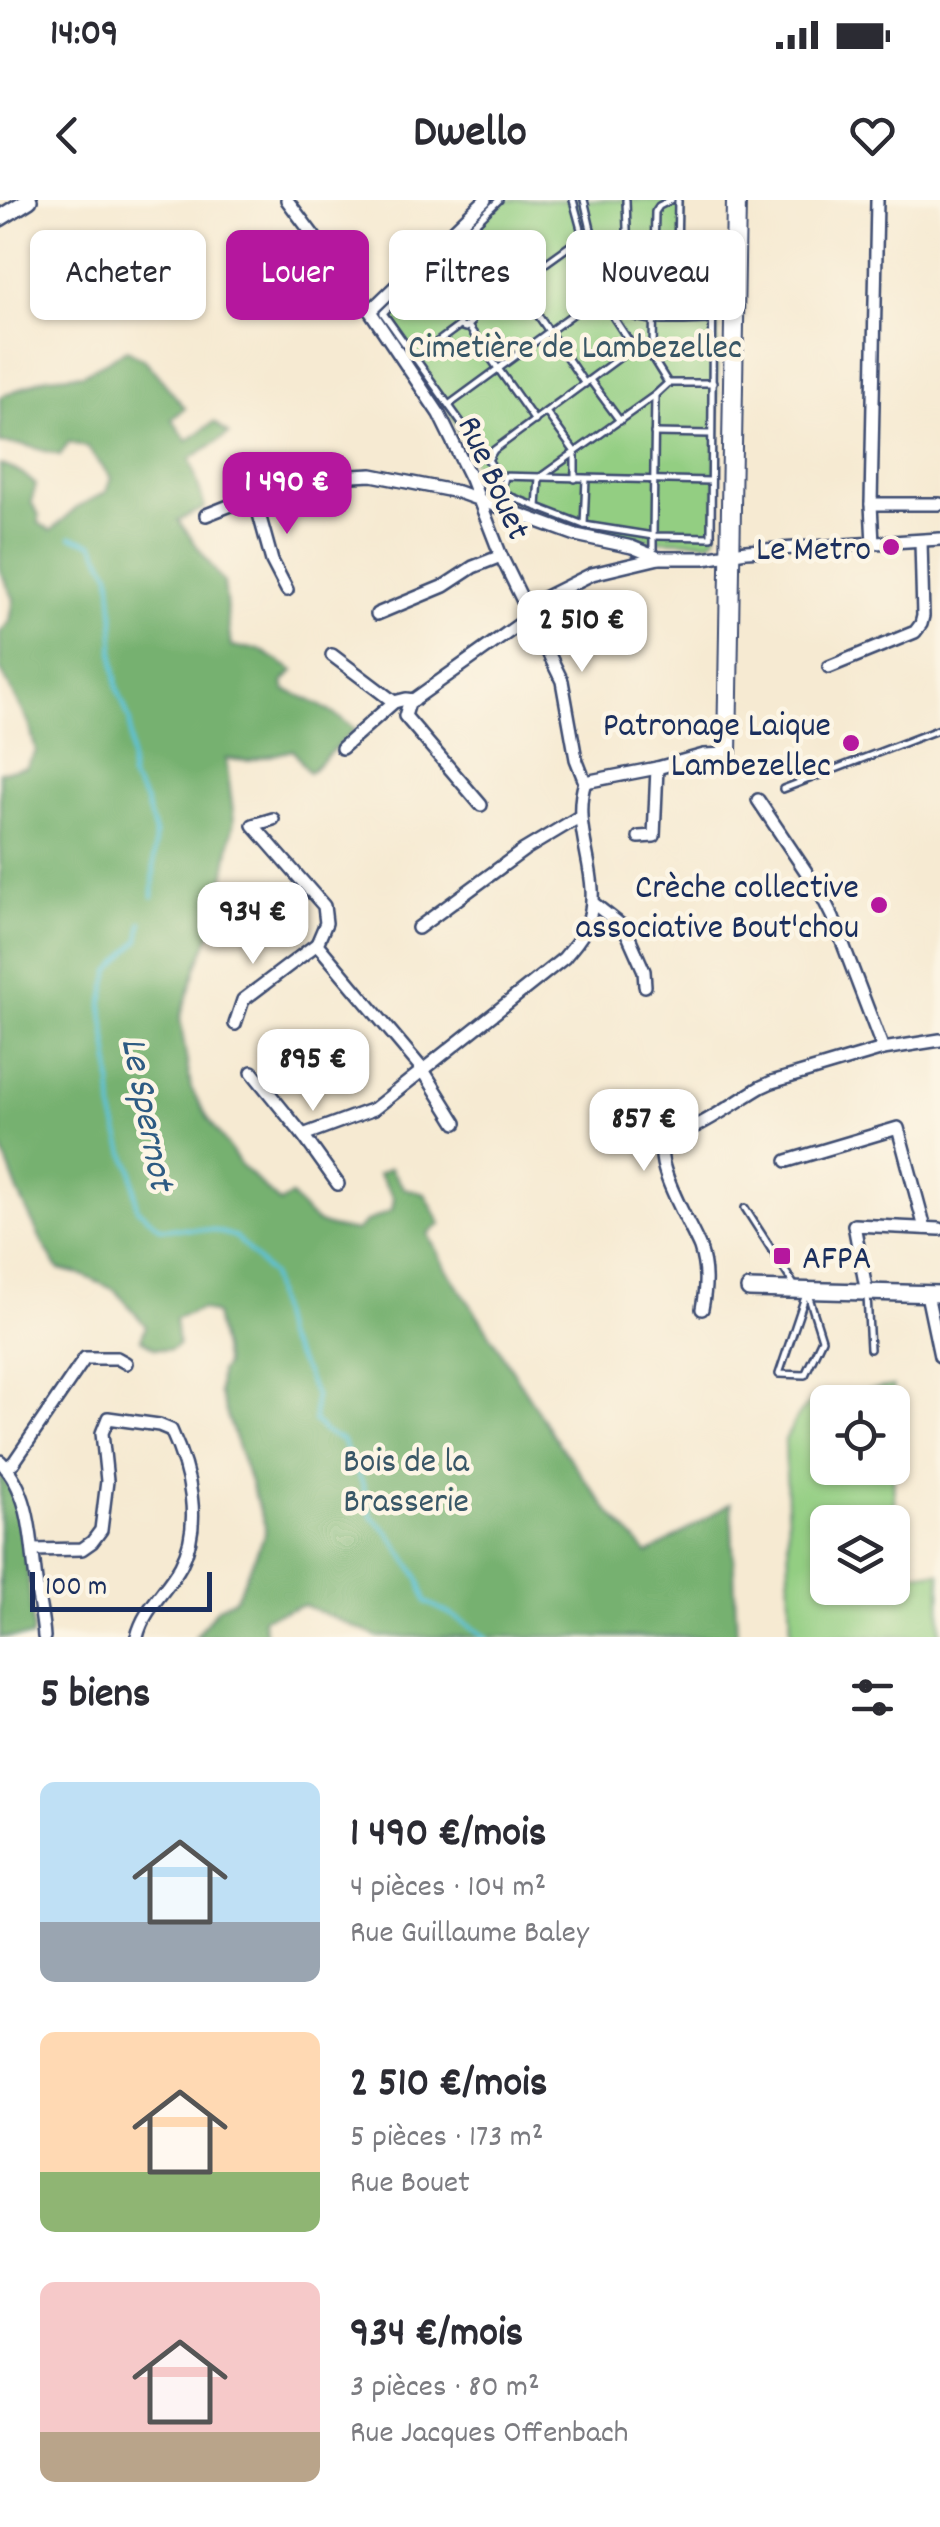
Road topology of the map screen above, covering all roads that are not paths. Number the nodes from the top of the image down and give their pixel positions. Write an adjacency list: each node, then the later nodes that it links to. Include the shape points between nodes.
1 (29, 200): 13 (street)
2 (288, 200): 12 (street, Rue Bouet)
3 (309, 200): 12 (street)
4 (485, 200): 23 (street)
5 (499, 200): 14 (lane)
6 (573, 200): 17 (lane)
7 (584, 200): 18 (lane)
8 (626, 200): 19 (lane)
9 (675, 200): 20 (lane, via 659,206); 21 (lane)
10 (736, 200): 67 (main road)
11 (877, 200): 58 (street)
12 (297, 213): 23 (street, Rue Bouet)
13 (0, 218)
14 (475, 223): 15 (lane); 16 (lane)
15 (468, 230)
16 (480, 230)
17 (580, 230)
18 (591, 230)
19 (627, 230)
20 (655, 230)
21 (676, 230)
22 (389, 307): 34 (lane, via 383,313)
23 (370, 311): 34 (street, Rue Bouet)
24 (566, 319): 33 (lane)
25 (462, 320): 31 (lane)
26 (471, 320): 32 (lane)
27 (540, 320): 33 (lane)
28 (615, 320): 36 (lane, via 630,346)
29 (653, 320): 37 (lane, via 652,358)
30 (713, 320): 38 (lane)
31 (460, 326): 32 (lane); 34 (lane)
32 (468, 326): 35 (lane)
33 (548, 332): 35 (lane); 36 (lane)
34 (411, 362): 40 (lane); 50 (street, Rue Bouet)
35 (499, 369): 40 (lane); 42 (lane)
36 (588, 382): 41 (lane); 43 (lane)
37 (668, 383): 38 (lane); 39 (lane)
38 (712, 383): 45 (lane)
39 (655, 395): 43 (lane); 44 (lane)
40 (450, 404): 47 (lane)
41 (546, 412): 42 (lane); 46 (lane)
42 (535, 421): 47 (lane)
43 (620, 421): 46 (lane)
44 (654, 433): 45 (lane); 54 (lane)
45 (712, 434): 55 (lane)
46 (575, 452): 51 (lane); 52 (lane)
47 (488, 460): 48 (lane)
48 (496, 471): 49 (lane); 50 (lane)
49 (505, 477): 51 (lane); 60 (lane, via 501,494)
50 (471, 478): 57 (street, Rue Bouet)
51 (539, 478): 52 (lane); 60 (lane)
52 (575, 479): 53 (lane)
53 (586, 479): 54 (lane); 62 (lane)
54 (654, 480): 55 (lane); 63 (lane)
55 (711, 481): 63 (lane, via 711,537)
56 (254, 496): 57 (street, via 314,478 372,475); 61 (street); 70 (street)
57 (478, 498): 68 (street, Rue Bouet); 69 (street)
58 (872, 504): 59 (street); 66 (street)
59 (940, 504)
60 (536, 508): 62 (lane)
61 (206, 515)
62 (584, 525): 63 (lane)
63 (653, 536): 69 (lane)
64 (940, 539): 65 (street)
65 (920, 541): 66 (street); 74 (street, via 921,624)
66 (873, 544): 67 (street)
67 (729, 555): 69 (street); 78 (main road)
68 (500, 556): 71 (street, Rue Bouet); 72 (street)
69 (656, 557): 71 (street, via 592,574)
70 (286, 590)
71 (529, 612): 75 (street); 80 (street, Rue Bouet, via 562,681)
72 (377, 614)
73 (332, 655): 75 (street)
74 (829, 667)
75 (406, 698): 77 (street); 83 (street, via 406,716)
76 (940, 729): 81 (lane)
77 (342, 748)
78 (727, 754): 79 (street)
79 (658, 768): 80 (street); 86 (street, via 654,836)
80 (586, 782): 84 (street)
81 (783, 789)
82 (758, 800): 93 (street, via 827,906)
83 (481, 805)
84 (579, 817): 87 (street); 88 (street)
85 (273, 819): 89 (street, via 253,825 324,906 326,923)
86 (639, 837)
87 (593, 902): 90 (street, via 628,935); 94 (street, via 586,928 564,958)
88 (418, 928)
89 (317, 944): 91 (street, via 243,1000); 94 (street)
90 (646, 986)
91 (235, 1024)
92 (940, 1040): 93 (street)
93 (883, 1049): 107 (street, via 760,1086 662,1146 665,1172 705,1268)
94 (423, 1070): 96 (street); 97 (street, via 374,1109)
95 (252, 1072): 97 (street)
96 (456, 1123)
97 (303, 1135): 99 (street)
98 (787, 1161): 101 (street, via 898,1128)
99 (338, 1184)
100 (745, 1208): 104 (lane)
101 (925, 1228): 102 (street); 105 (street, via 854,1225)
102 (940, 1228)
103 (748, 1290): 104 (street)
104 (802, 1291): 104 (lane, via 822,1338 805,1375 779,1374); 105 (street)
105 (867, 1292): 106 (street); 108 (lane)
106 (934, 1294): 109 (street)
107 (702, 1309)
108 (870, 1349)
109 (940, 1356)
110 (126, 1363): 111 (street, via 85,1358 14,1462)
111 (3, 1464): 112 (street, via 20,1490)
112 (34, 1550): 113 (street); 114 (street, via 82,1549 101,1530 108,1481 102,1433 108,1418 171,1430 191,1488 191,1530 182,1564 141,1620)
113 (44, 1637)
114 (137, 1637)

